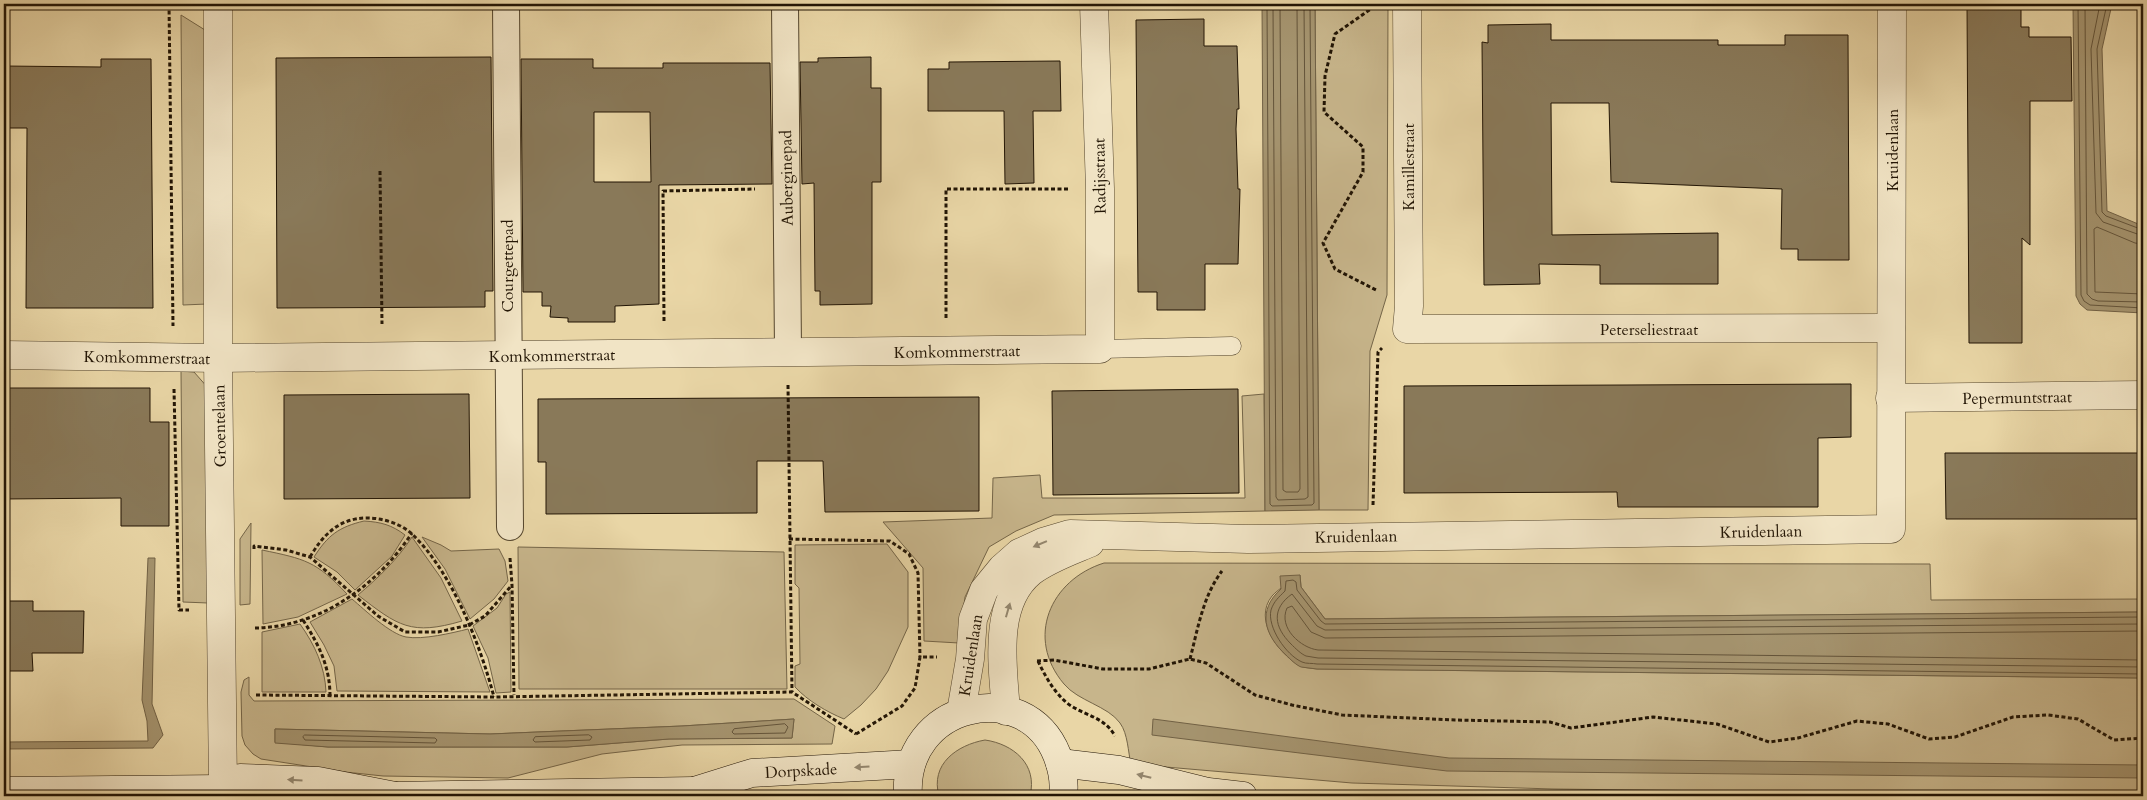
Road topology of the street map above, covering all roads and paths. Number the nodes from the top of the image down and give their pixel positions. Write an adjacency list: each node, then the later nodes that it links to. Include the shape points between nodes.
1 (218, 4): 21 (street, Groentelaan)
2 (506, 4): 19 (street, Courgettepad, via 507,325)
3 (785, 4): 9 (street, Auberginepad)
4 (1094, 4): 10 (street, Radijsstraat)
5 (1377, 4): 11 (path, via 1334,34 1325,76 1324,112 1362,148 1363,172 1323,243 1335,269)
6 (1407, 4): 11 (street, Kamillestraat)
7 (1892, 4): 12 (street, Kruidenlaan)
8 (380, 171): 20 (path)
9 (786, 188): 16 (street, Auberginepad); 17 (path, via 664,191)
10 (1100, 189): 14 (street, Radijsstraat); 15 (path, via 946,190)
11 (1408, 318): 12 (street, Peterseliestraat); 26 (path, via 1378,352)
12 (1891, 328): 23 (street, Kruidenlaan)
13 (1232, 346): 14 (lane)
14 (1100, 349): 15 (street, Komkommerstraat)
15 (946, 351): 16 (street, Komkommerstraat)
16 (788, 352): 17 (street, Komkommerstraat); 28 (path)
17 (665, 354): 19 (street, Komkommerstraat)
18 (4, 355): 21 (street, Komkommerstraat)
19 (510, 356): 20 (street, Komkommerstraat); 24 (street, Courgettepad)
20 (383, 357): 21 (street, Komkommerstraat)
21 (218, 358): 55 (street, Groentelaan)
22 (2143, 395): 23 (street, Pepermuntstraat)
23 (1890, 398): 26 (street, Kruidenlaan, via 1891,529)
24 (510, 528)
25 (412, 533): 31 (path, via 381,518 359,518 325,534); 34 (path, via 376,577); 37 (path, via 435,560)
26 (1373, 536): 29 (street, Kruidenlaan)
27 (1105, 537): 29 (street, Kruidenlaan); 48 (street, Kruidenlaan, one-way to 27, via 1002,658 1006,614 1013,594 1032,572); 49 (street, Kruidenlaan, one-way to 49, via 1070,534 1043,542 1002,568 984,590 973,618)
28 (789, 539): 40 (path, via 890,541 909,554 918,573); 44 (path)
29 (1248, 539): 41 (path, via 1214,582 1205,602)
30 (254, 555): 31 (path, via 254,546)
31 (310, 557): 34 (path)
32 (510, 557): 33 (path)
33 (512, 585): 37 (path, via 485,616); 45 (path)
34 (354, 594): 36 (path, via 313,618); 37 (path, via 378,616 405,632 438,632)
35 (255, 619): 38 (path)
36 (303, 620): 38 (path, via 273,628); 46 (path, via 326,661)
37 (469, 625): 47 (path, via 484,658)
38 (255, 628): 39 (path)
39 (255, 638)
40 (920, 657)
41 (1190, 659): 42 (path, via 1149,669 1103,669 1054,660); 51 (path, via 1206,663 1255,695 1342,715 1550,722 1571,728 1653,716 1717,724 1769,742 1798,738 1857,721 1888,724 1929,739 1955,738 2014,717 2048,715 2078,719 2114,740)
42 (1037, 661)
43 (256, 686): 46 (path, via 256,696)
44 (792, 692): 45 (path); 50 (path)
45 (514, 695): 47 (path)
46 (330, 696): 47 (path)
47 (494, 696)
48 (1006, 711): 49 (street, via 984,708); 52 (street, via 1028,721 1045,736)
49 (961, 712): 53 (street, via 935,726 916,750)
50 (856, 734)
51 (2143, 738)
52 (1060, 763): 56 (street, one-way to 52, via 1119,770); 60 (street)
53 (911, 764): 57 (street, Dorpskade, one-way to 57, via 752,773); 59 (street)
54 (4, 791): 55 (street, Dorpskade)
55 (229, 792): 58 (street, Dorpskade, one-way to 55, via 318,781 240,778)
56 (1208, 792): 61 (street); 62 (street)
57 (706, 794): 58 (street, Dorpskade)
58 (394, 796)
59 (908, 796)
60 (1062, 796)
61 (1177, 796)
62 (1243, 796)

